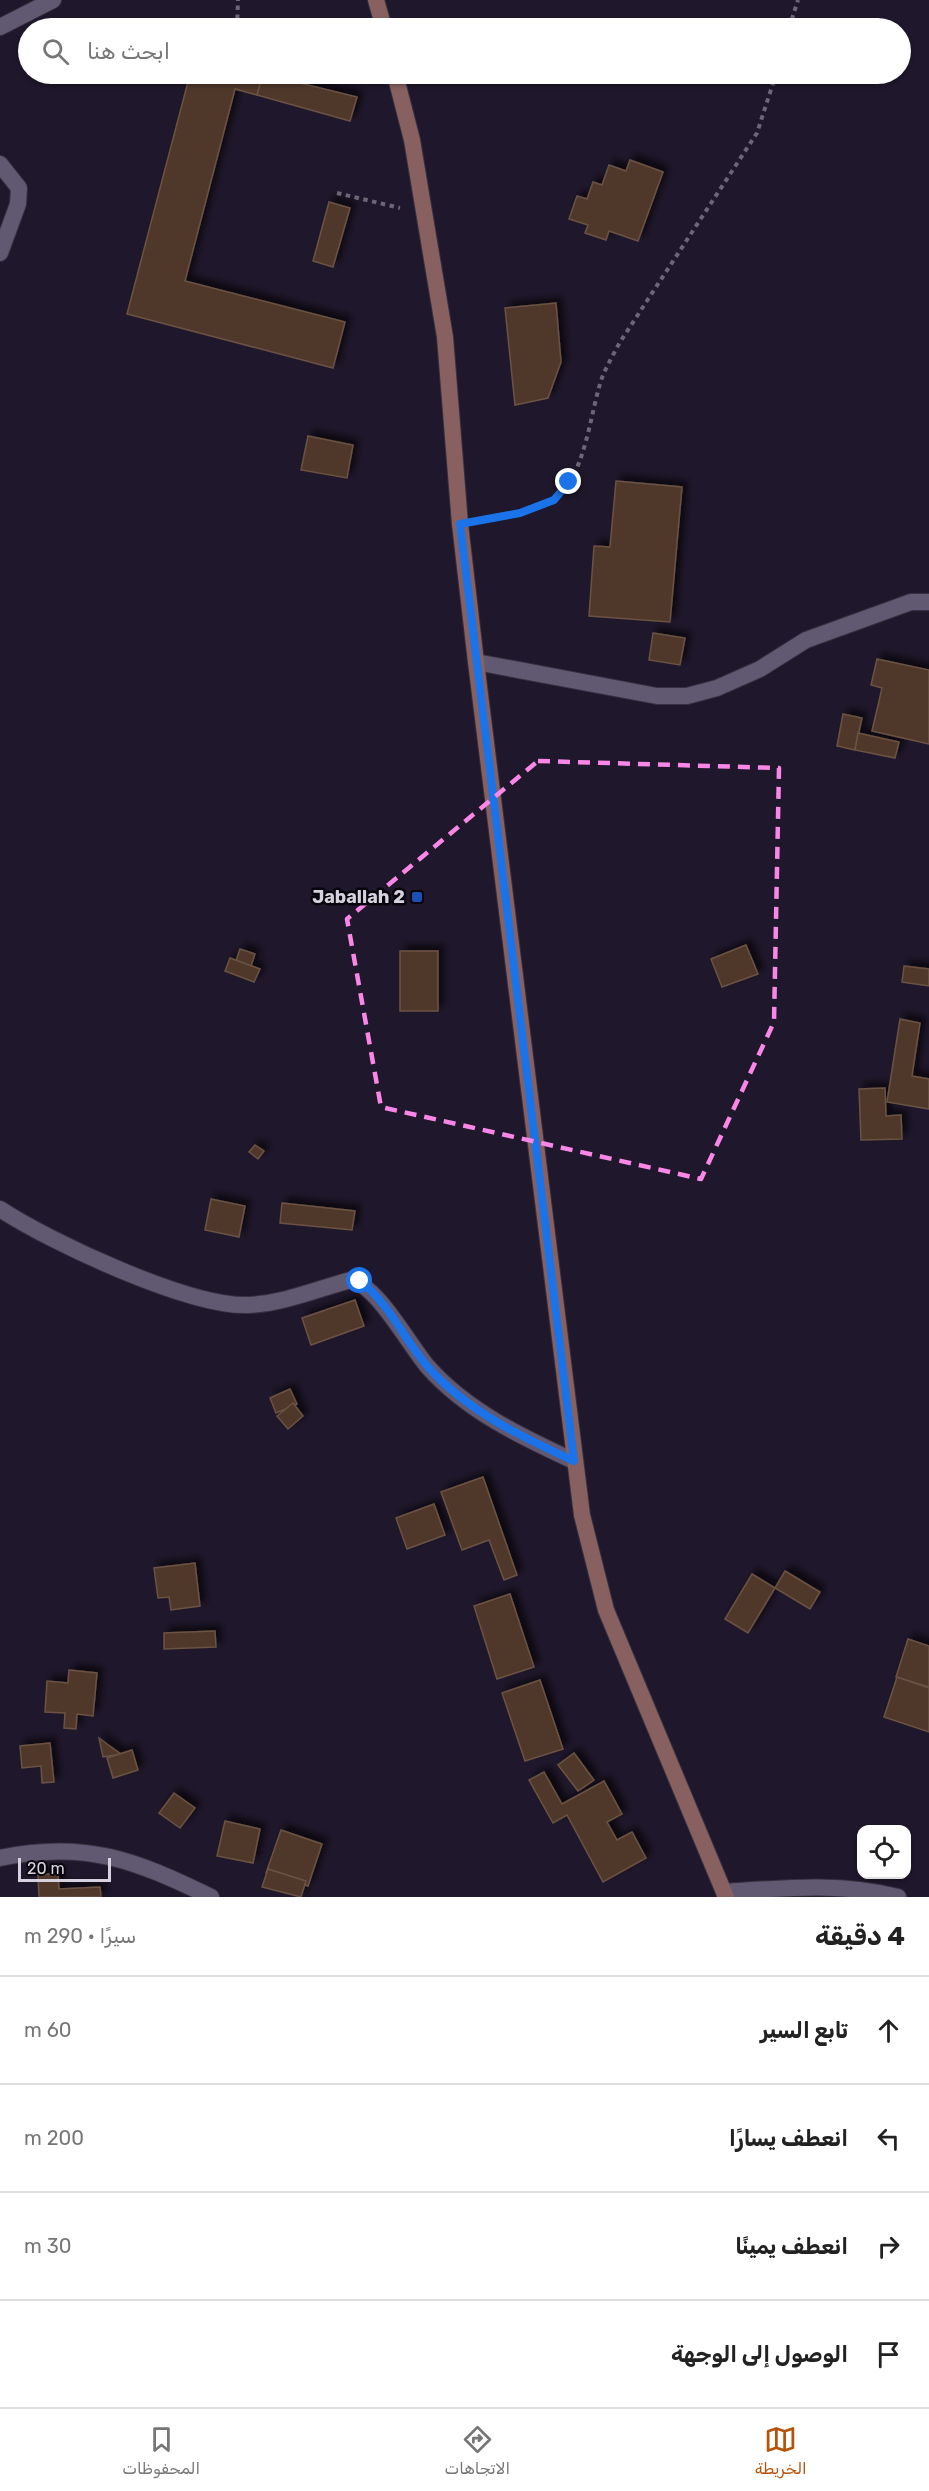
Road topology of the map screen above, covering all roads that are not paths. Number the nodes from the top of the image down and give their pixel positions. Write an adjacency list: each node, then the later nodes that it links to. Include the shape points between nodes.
1 (52, 0): 4 (street)
2 (376, 0): 3 (main road)
3 (381, 18)
4 (0, 27)
5 (398, 84): 9 (main road, via 426,213 445,337)
6 (0, 164): 7 (street, via 19,188 18,204)
7 (0, 254)
8 (929, 603): 9 (street, via 911,602 865,617 806,640 760,669 687,696 657,696)
9 (476, 662): 11 (main road)
10 (0, 1209): 11 (street, via 44,1235 204,1300 249,1305 360,1281 376,1296 409,1345 456,1392 513,1432)
11 (574, 1461): 13 (main road, via 582,1515 606,1610)
12 (0, 1858): 14 (street, via 76,1850 142,1867)
13 (725, 1894): 15 (street, via 819,1887)
14 (211, 1897)
15 (898, 1897)

